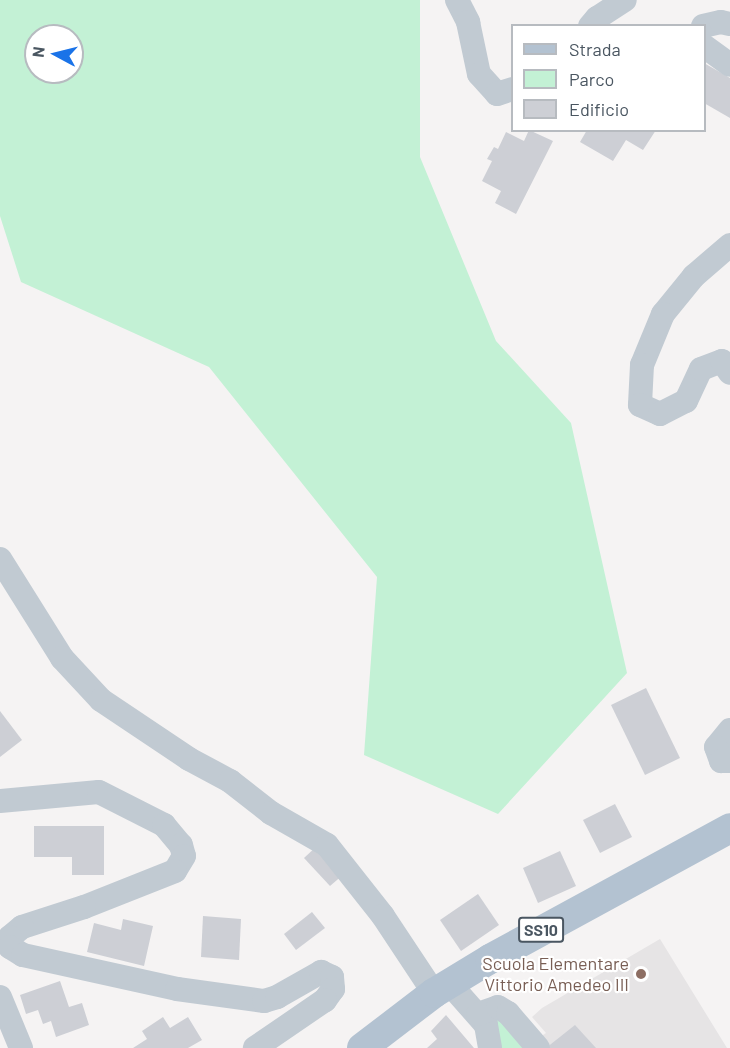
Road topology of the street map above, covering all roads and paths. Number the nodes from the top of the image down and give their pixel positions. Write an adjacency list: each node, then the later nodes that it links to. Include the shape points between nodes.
1 (457, 0): 8 (street, via 468,22 479,74 497,94)
2 (625, 0): 3 (street)
3 (592, 24)
4 (730, 24): 5 (street)
5 (706, 25)
6 (706, 47): 7 (street)
7 (730, 65)
8 (511, 90)
9 (730, 245): 10 (street, via 694,276 663,314 642,365 640,405 660,414 686,401 700,369 722,361)
10 (730, 373)
11 (0, 560): 16 (street, via 62,658 101,700 189,759 230,781 271,813 327,845)
12 (730, 730): 13 (street, via 716,747 722,760)
13 (730, 761)
14 (0, 801): 20 (street, via 99,792 164,825 181,845 184,856 175,871 22,927 10,937 10,947 23,955 177,989 264,1001 277,998 321,972 332,977 333,989 325,1000)
15 (730, 828): 16 (main road, SS10)
16 (441, 988): 18 (street); 21 (main road, SS10)
17 (0, 997): 19 (street)
18 (478, 1014): 22 (street, via 486,1025); 23 (street, via 498,1007)
19 (21, 1048)
20 (255, 1048)
21 (362, 1048)
22 (490, 1048)
23 (538, 1048)

